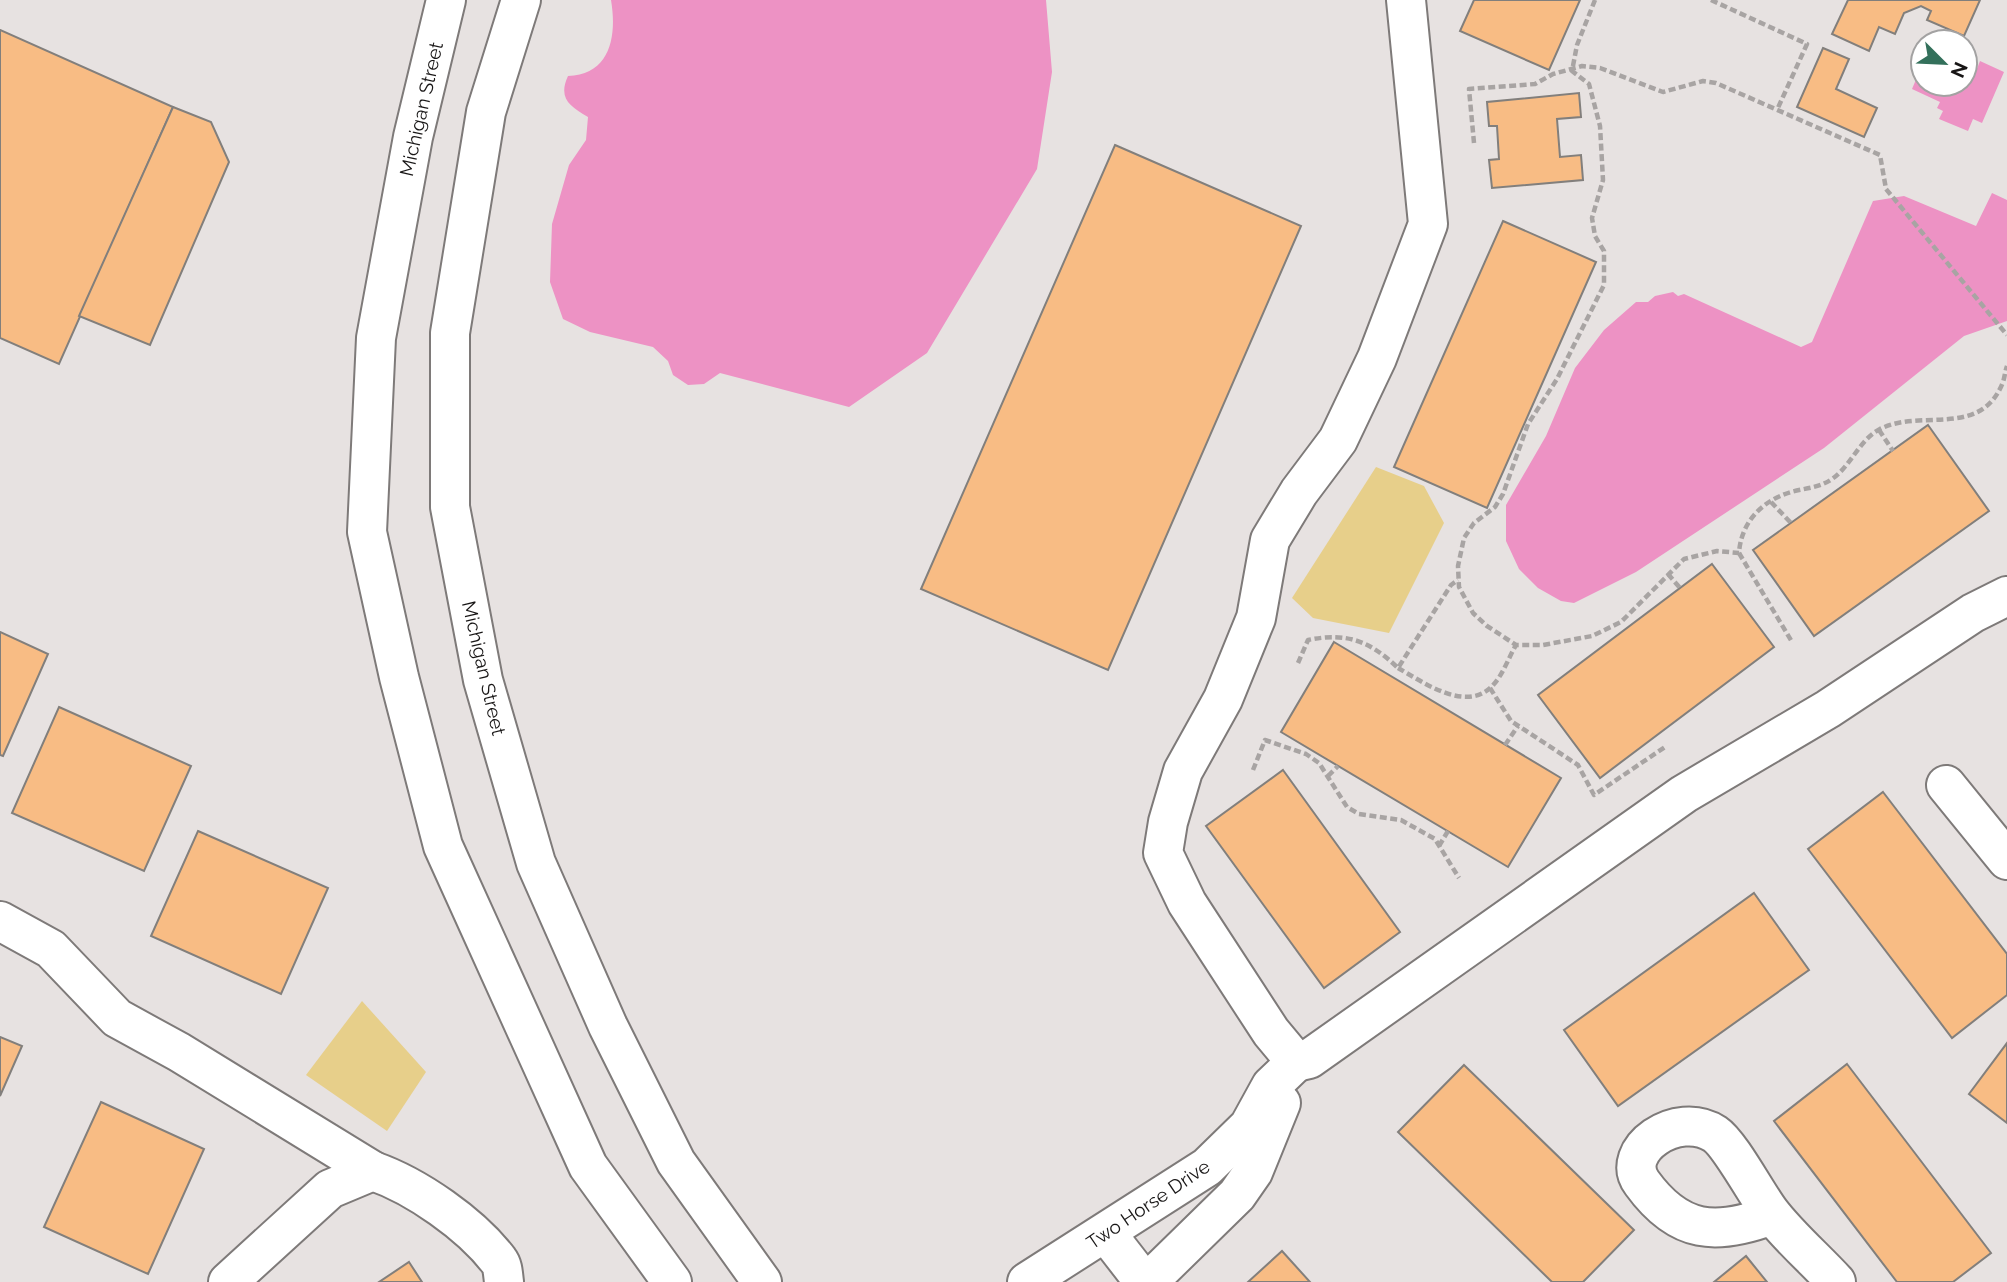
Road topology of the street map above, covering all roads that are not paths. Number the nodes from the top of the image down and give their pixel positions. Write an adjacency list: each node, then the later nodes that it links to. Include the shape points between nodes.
1 (446, 0): 15 (street, Michigan Street, via 413,137 376,338 367,532 443,846 588,1166)
2 (521, 0): 16 (street, Michigan Street, via 486,112 450,333 450,507 483,680 536,863 608,1026 677,1162)
3 (1406, 0): 8 (street, via 1428,224 1377,358 1338,440 1270,540 1256,618 1223,699 1183,771 1163,853 1187,903 1270,1032)
4 (2007, 596): 8 (street, Two Horse Drive, via 1684,794 1309,1059)
5 (1946, 786): 6 (street)
6 (2007, 860)
7 (0, 921): 9 (street, via 51,948 117,1018)
8 (1296, 1062): 11 (street, Two Horse Drive, via 1271,1086 1249,1126 1207,1167); 17 (street, via 1253,1172 1237,1195)
9 (373, 1171): 13 (street, via 330,1189); 14 (street, via 404,1182 461,1224 500,1263)
10 (1772, 1215): 18 (street)
11 (1106, 1233): 12 (street, Two Horse Drive); 17 (street)
12 (1043, 1278)
13 (228, 1282)
14 (505, 1282)
15 (672, 1282)
16 (762, 1282)
17 (1146, 1282)
18 (1836, 1282)

